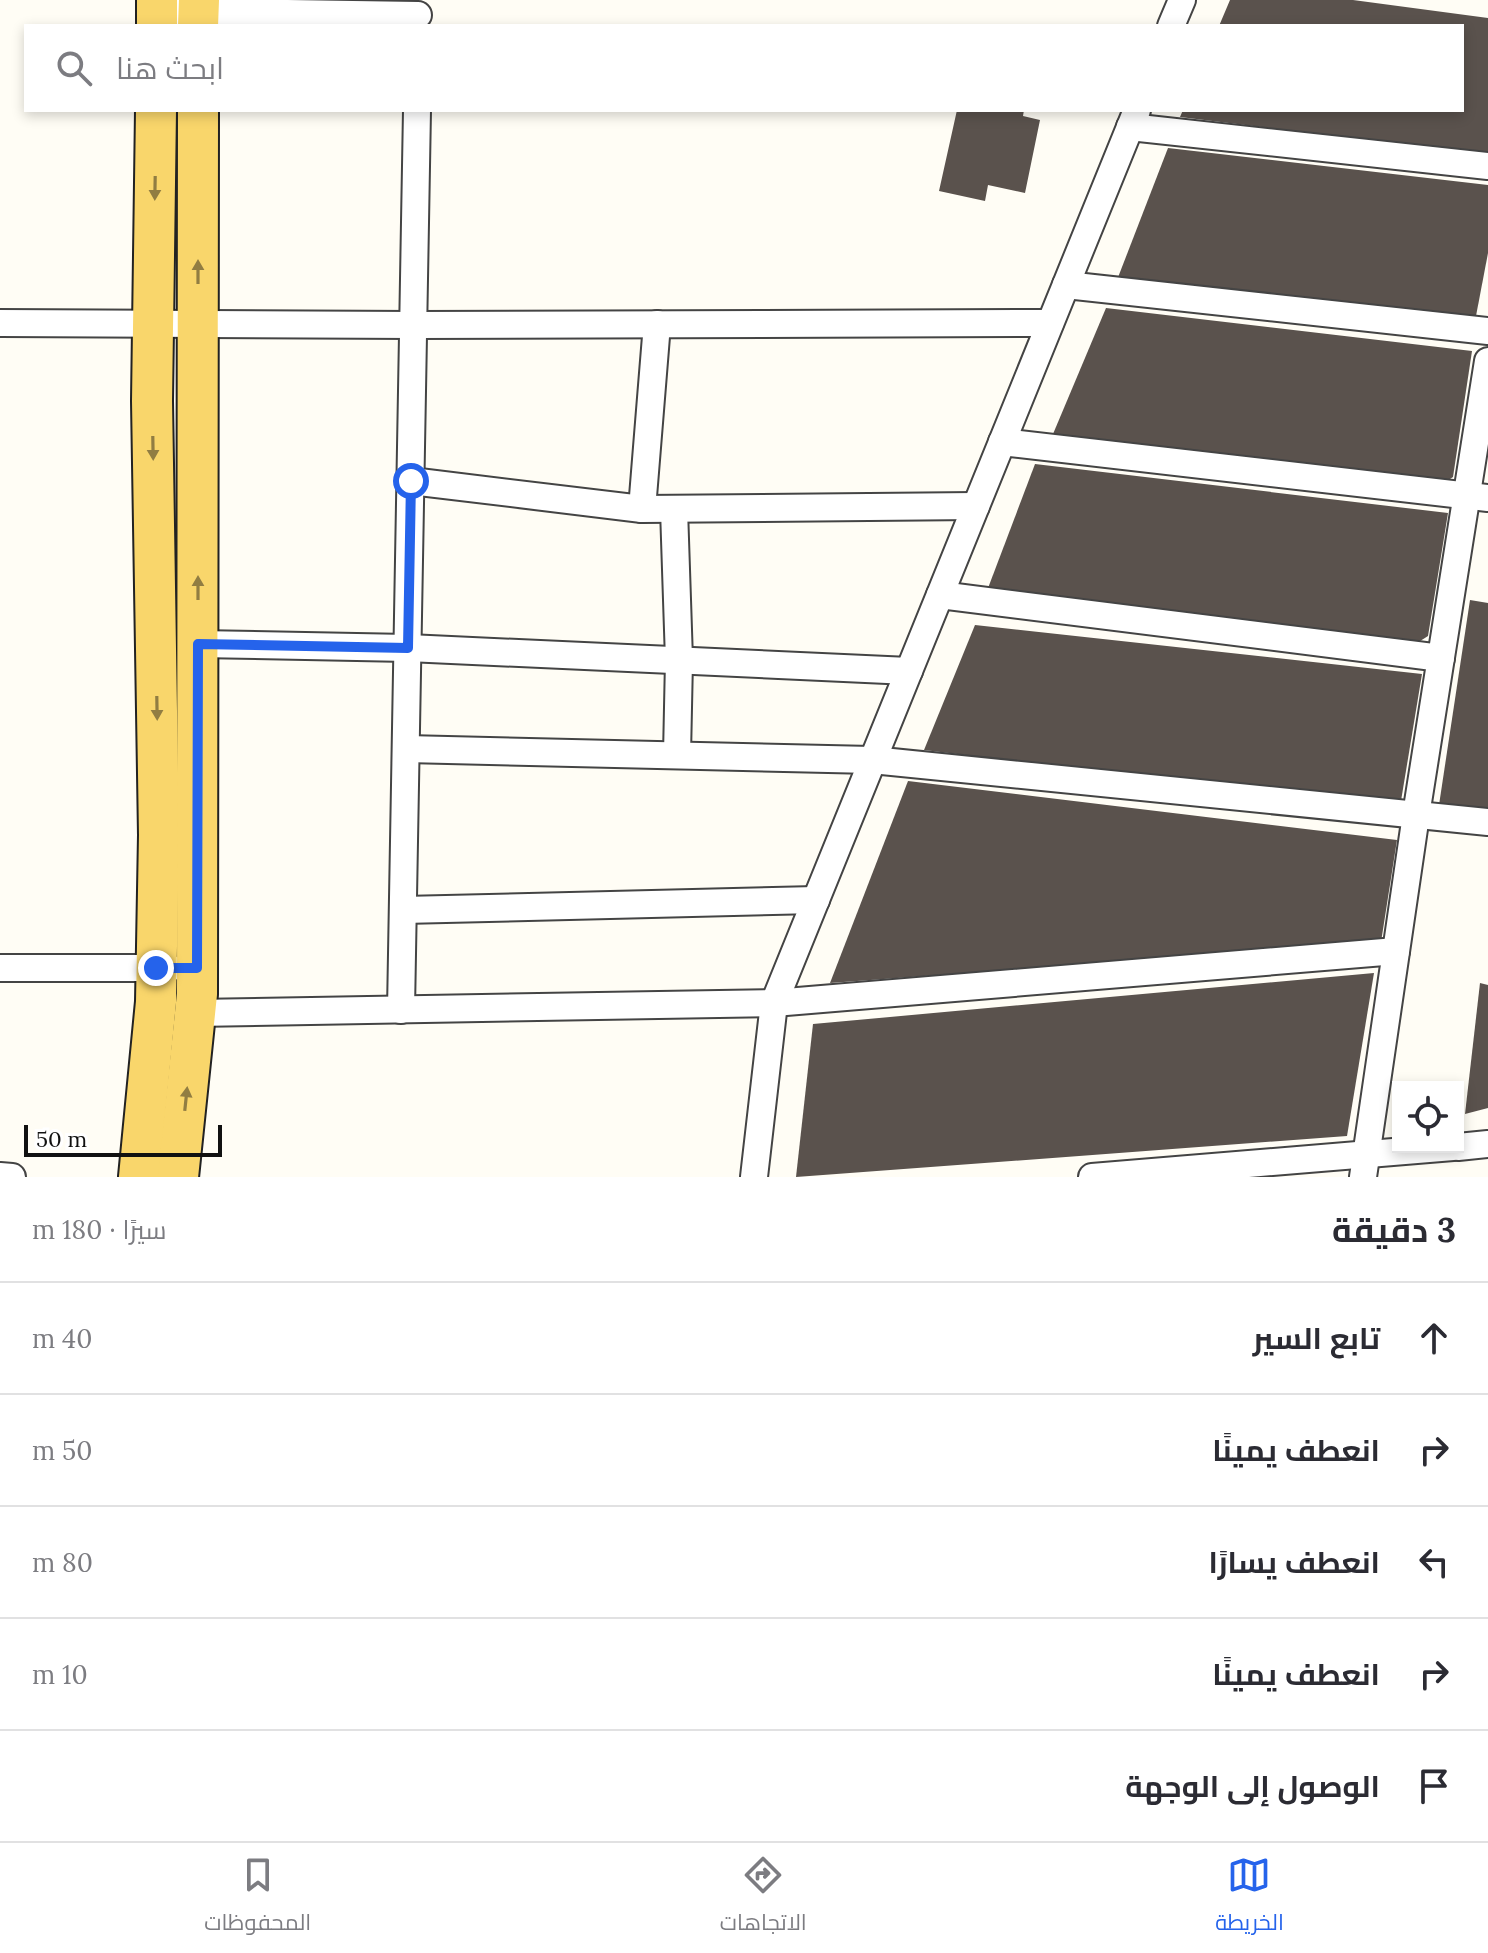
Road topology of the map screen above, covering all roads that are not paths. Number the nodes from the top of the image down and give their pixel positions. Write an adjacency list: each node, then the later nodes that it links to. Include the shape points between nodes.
1 (1182, 0): 5 (street)
2 (157, 12): 3 (street)
3 (199, 13): 4 (street)
4 (418, 14)
5 (1172, 24)
6 (156, 112): 13 (main road, one-way to 13)
7 (198, 112): 14 (main road, one-way to 7)
8 (417, 112): 17 (street)
9 (1133, 118): 10 (street); 11 (street)
10 (1488, 166)
11 (1066, 285): 15 (street); 18 (street)
12 (0, 323): 13 (street)
13 (153, 323): 14 (street); 41 (main road, one-way to 41)
14 (198, 323): 17 (street); 27 (main road, one-way to 14)
15 (1050, 323): 16 (street); 20 (street)
16 (657, 324): 17 (street); 24 (street)
17 (415, 325): 21 (street)
18 (1488, 331)
19 (1488, 361): 22 (street)
20 (1002, 442): 22 (street); 23 (street)
21 (411, 481): 24 (street); 28 (street)
22 (1477, 497): 29 (street)
23 (976, 506): 25 (street); 26 (street)
24 (642, 509): 25 (street)
25 (674, 509): 30 (street)
26 (940, 595): 29 (street); 31 (street)
27 (198, 644): 28 (street); 42 (main road)
28 (408, 648): 30 (street); 32 (street)
29 (1441, 658): 35 (street)
30 (679, 660): 31 (street); 33 (street)
31 (909, 671): 34 (street)
32 (406, 749): 33 (street); 38 (street)
33 (677, 755): 34 (street)
34 (872, 760): 35 (street); 37 (street)
35 (1416, 815): 36 (street); 39 (street)
36 (1488, 822)
37 (816, 900): 38 (street); 43 (street)
38 (403, 910): 44 (street)
39 (1396, 951): 43 (street); 49 (street)
40 (0, 968): 41 (street)
41 (156, 968): 42 (street); 53 (main road)
42 (197, 968): 45 (main road)
43 (774, 1003): 44 (street); 55 (street)
44 (401, 1010): 45 (street)
45 (195, 1013): 54 (main road, one-way to 45)
46 (1488, 1144): 47 (street)
47 (1464, 1146)
48 (1427, 1153): 49 (street)
49 (1364, 1166): 50 (street)
50 (1223, 1172): 56 (street)
51 (0, 1176): 52 (street)
52 (12, 1177)
53 (139, 1177)
54 (178, 1177)
55 (754, 1177)
56 (1092, 1177)

